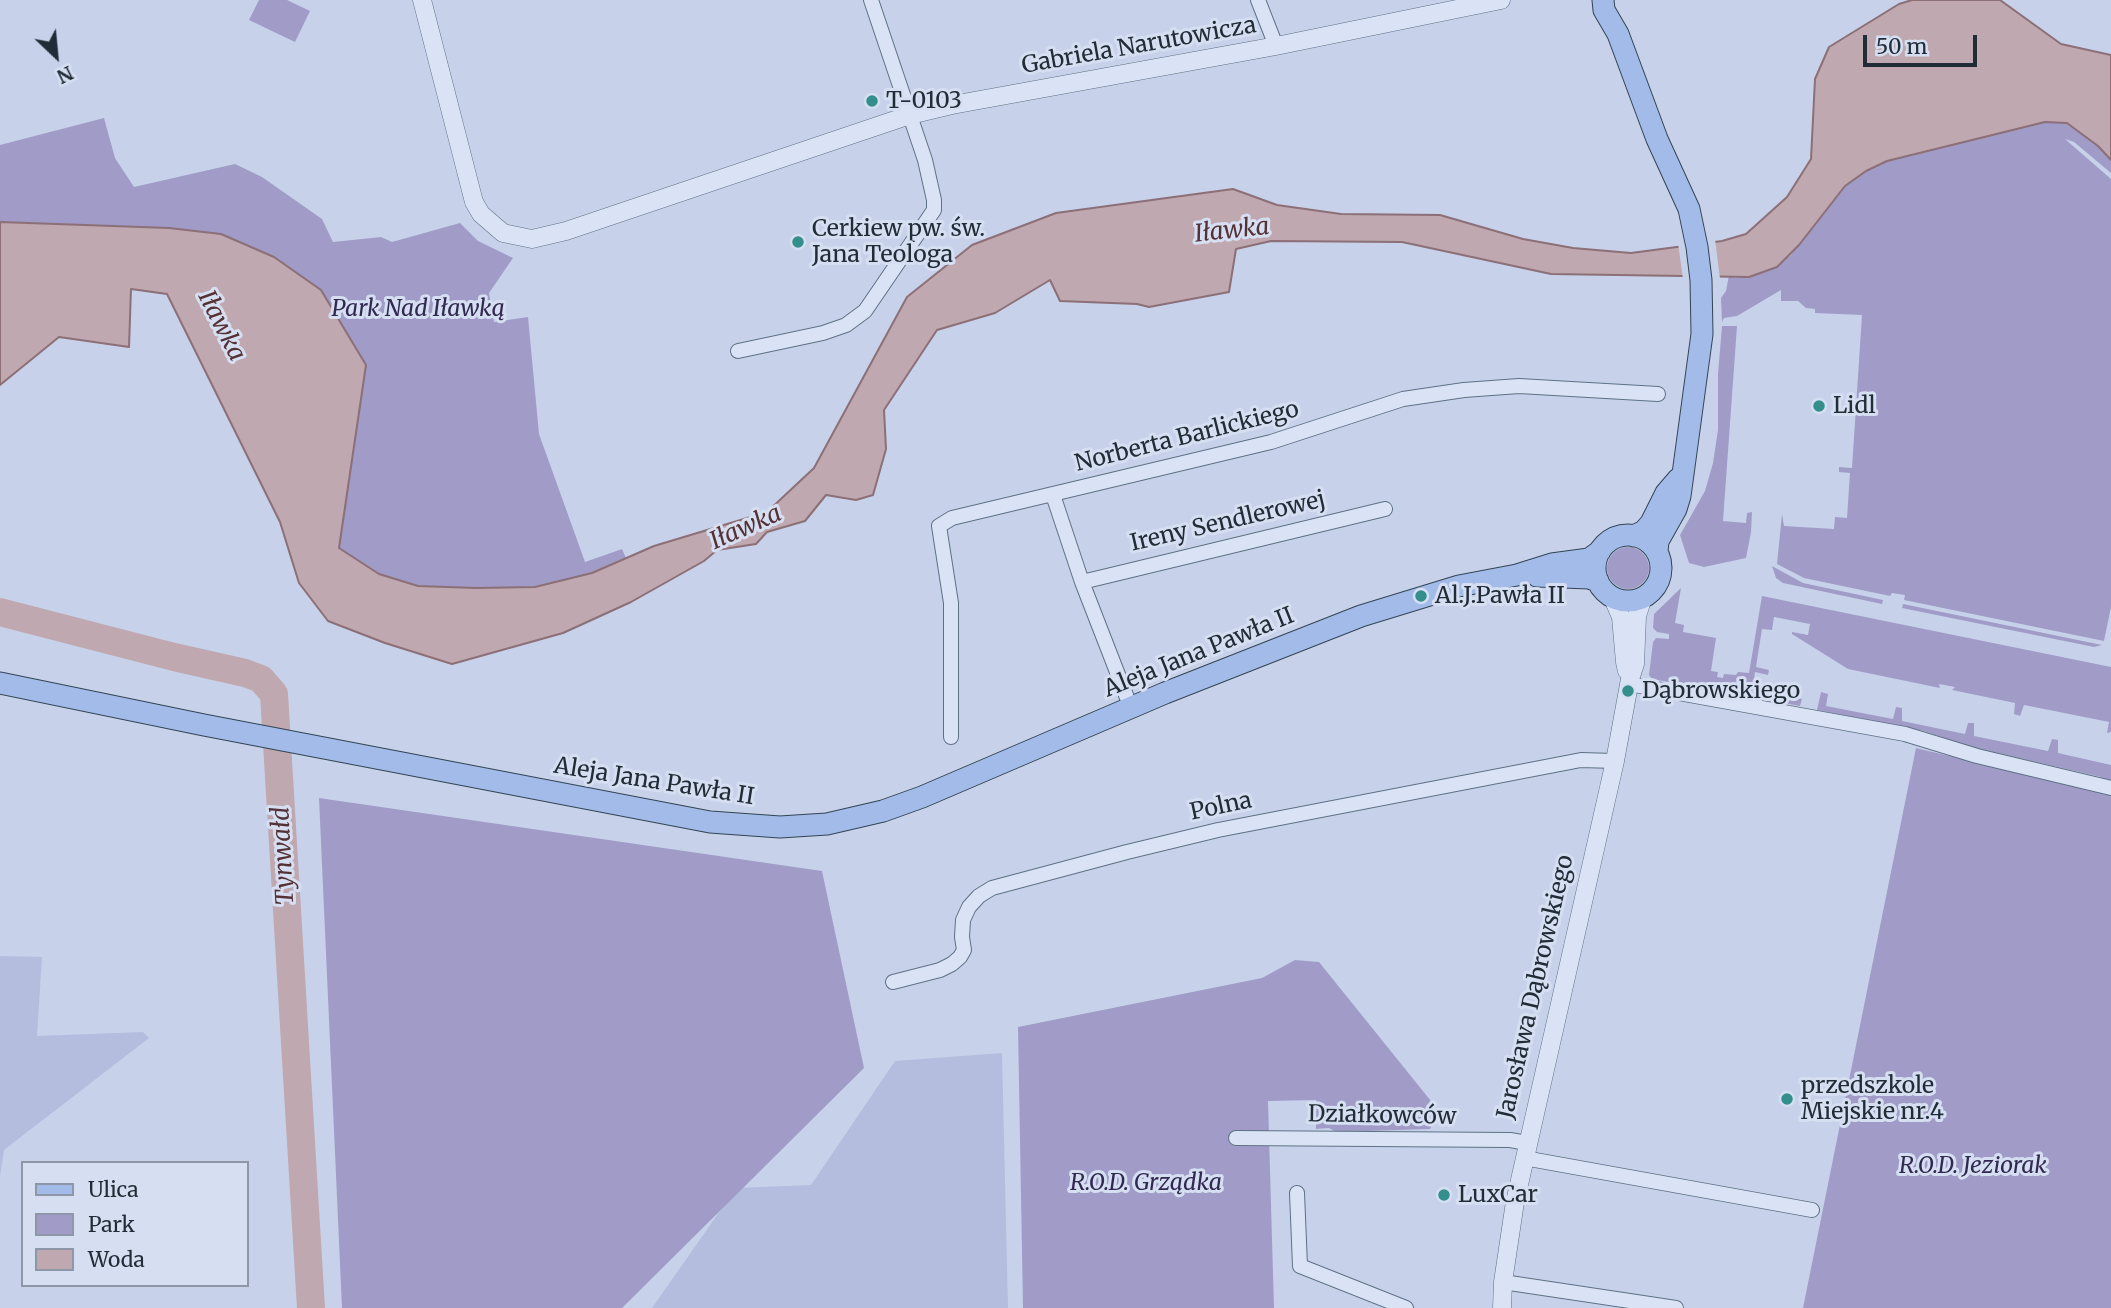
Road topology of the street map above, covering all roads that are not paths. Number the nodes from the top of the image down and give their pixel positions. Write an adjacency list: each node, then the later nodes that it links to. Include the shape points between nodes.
1 (422, 0): 9 (street, Gabriela Narutowicza, via 474,202 491,225 516,237 532,239 566,231)
2 (872, 0): 9 (street)
3 (1258, 0): 8 (street)
4 (1501, 0): 8 (street, Gabriela Narutowicza)
5 (1603, 0): 7 (main road)
6 (1617, 0): 7 (main road)
7 (1618, 34): 12 (main road, via 1694,231 1702,296 1699,362)
8 (1276, 46): 9 (street, Gabriela Narutowicza)
9 (910, 116): 10 (street, via 925,160 934,210 865,311 846,325 823,333)
10 (738, 351)
11 (1658, 394): 13 (street, Norberta Barlickiego, via 1519,386 1403,399 1271,442)
12 (1681, 474): 15 (main road, via 1651,523); 17 (main road, via 1680,496)
13 (1053, 495): 19 (street); 25 (street, Norberta Barlickiego, via 951,518 939,526 951,603)
14 (1385, 509): 19 (street, Ireny Sendlerowej)
15 (1634, 536): 16 (main road, via 1615,538); 17 (main road)
16 (1600, 551): 18 (main road, Aleja Jana Pawła II, via 1589,559); 20 (main road, via 1595,571)
17 (1657, 552): 21 (main road, via 1659,578)
18 (1517, 575): 20 (main road, Aleja Jana Pawła II, via 1588,578); 24 (main road, Aleja Jana Pawła II, via 1459,586 1361,616)
19 (1082, 582): 24 (street)
20 (1605, 589): 21 (main road, via 1627,601); 22 (street, Jarosława Dąbrowskiego, via 1621,617)
21 (1643, 597): 22 (street, Jarosława Dąbrowskiego)
22 (1630, 681): 26 (street, Jarosława Dąbrowskiego); 27 (street, via 1905,734)
23 (0, 683): 24 (main road, Aleja Jana Pawła II, via 710,822 779,827 827,824 883,811)
24 (1131, 708)
25 (951, 737)
26 (1615, 761): 28 (street, Polna, via 1581,760 1218,830 992,888 969,907 963,920 960,957 940,970); 30 (street, Jarosława Dąbrowskiego)
27 (2111, 788)
28 (893, 982)
29 (1236, 1138): 30 (street, Działkowców, via 1510,1140)
30 (1525, 1151): 32 (street, Działkowców); 33 (street, Jarosława Dąbrowskiego)
31 (1297, 1193): 35 (street, via 1300,1266)
32 (1812, 1210)
33 (1503, 1282): 34 (street); 36 (street, Jarosława Dąbrowskiego)
34 (1605, 1302): 37 (street)
35 (1406, 1308)
36 (1502, 1308)
37 (1676, 1308)

